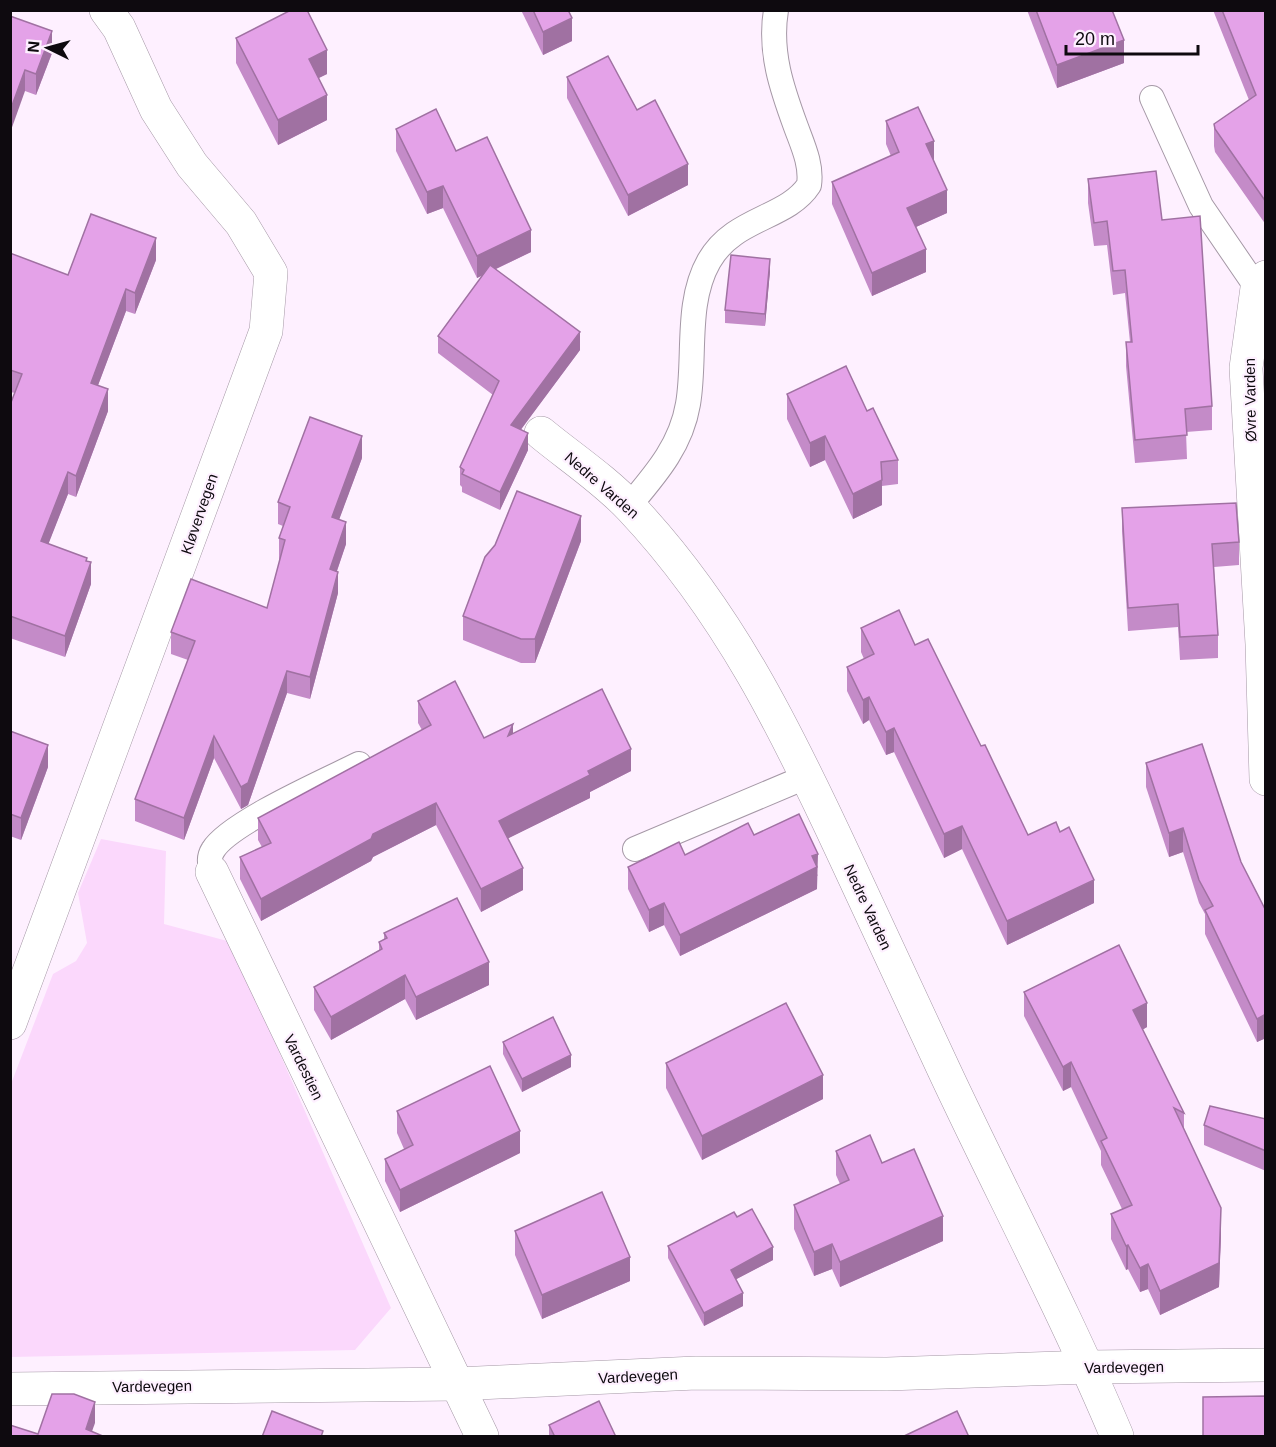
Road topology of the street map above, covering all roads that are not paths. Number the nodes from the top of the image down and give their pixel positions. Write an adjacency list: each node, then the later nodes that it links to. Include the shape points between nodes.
1 (776, 10): 6 (lane, via 774,52 783,91 809,164 809,185 796,199 734,232 709,261 696,298 688,407 681,429 666,460)
2 (112, 19): 12 (street, Kløvervegen, via 156,109 192,165 240,223 271,273 266,331)
3 (1152, 98): 4 (lane, via 1201,206)
4 (1261, 283): 9 (street, Øvre Varden, via 1246,368)
5 (541, 433): 6 (street, Nedre Varden)
6 (629, 506): 8 (street, Nedre Varden, via 721,618)
7 (359, 764): 11 (lane, Vardestien, via 227,835 209,860)
8 (807, 776): 10 (lane); 14 (street, Nedre Varden, via 996,1182)
9 (1266, 779)
10 (635, 849)
11 (212, 872): 15 (street, Vardestien)
12 (10, 1023)
13 (1266, 1365): 14 (street, Vardevegen)
14 (1088, 1367): 15 (street, Vardevegen, via 887,1374 696,1373); 18 (street, Nedre Varden)
15 (456, 1384): 16 (street, Vardevegen); 17 (street, Vardestien)
16 (10, 1389)
17 (482, 1437)
18 (1117, 1437)

